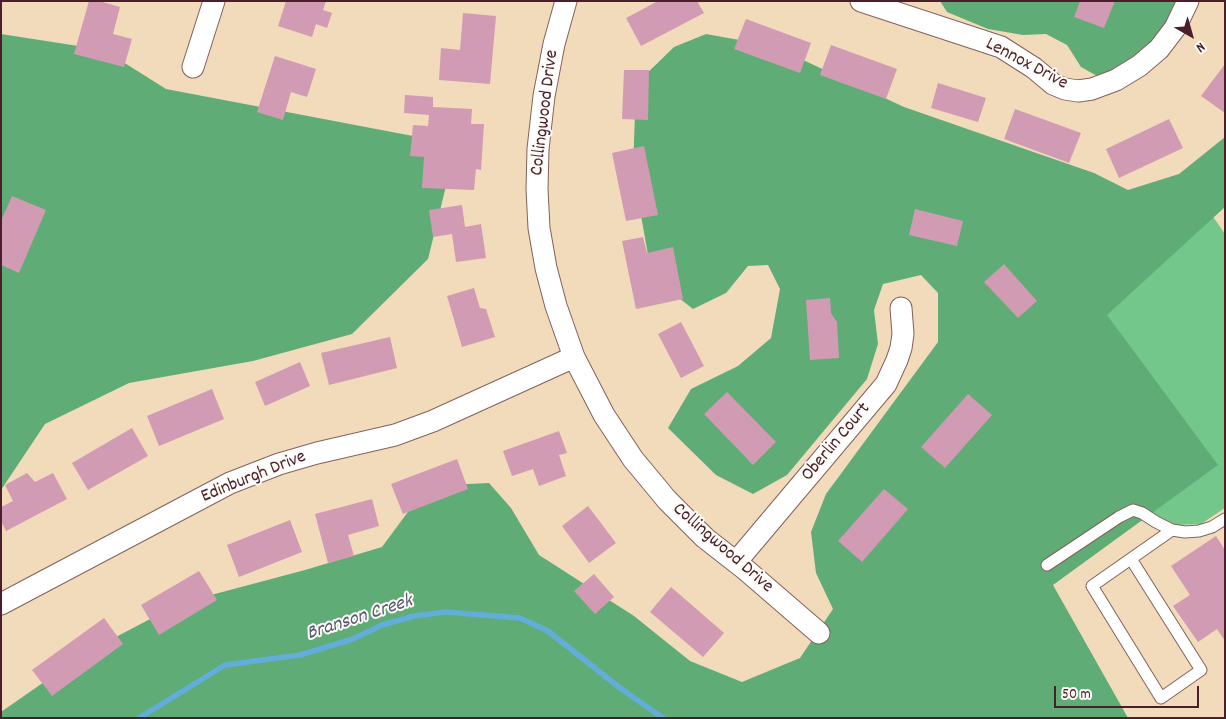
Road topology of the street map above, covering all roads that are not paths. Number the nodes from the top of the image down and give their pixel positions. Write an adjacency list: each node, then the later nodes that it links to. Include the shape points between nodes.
1 (214, 1): 5 (street)
2 (566, 1): 7 (street, Collingwood Drive, via 544,96 537,189 546,268)
3 (1188, 1): 4 (street, Lennox Drive, via 1175,28 1139,66 1092,90 1078,91 1053,84 1001,47)
4 (874, 3)
5 (192, 67)
6 (901, 308): 11 (street, Oberlin Court, via 901,348 886,384)
7 (574, 357): 11 (street, Collingwood Drive, via 604,415 633,460 705,538); 13 (street, Edinburgh Drive, via 423,425 395,435 317,452 230,483)
8 (1225, 519): 9 (lane, via 1212,528 1199,531)
9 (1172, 530): 10 (lane); 12 (lane, via 1133,510)
10 (1131, 559): 10 (lane, via 1092,586 1161,698 1201,670)
11 (736, 562): 14 (street, Collingwood Drive)
12 (1047, 566)
13 (1, 604)
14 (819, 633)

